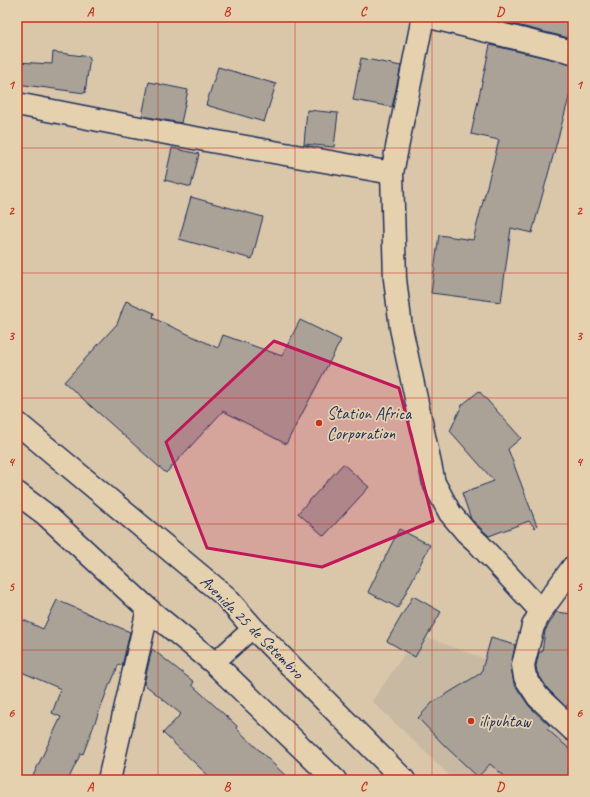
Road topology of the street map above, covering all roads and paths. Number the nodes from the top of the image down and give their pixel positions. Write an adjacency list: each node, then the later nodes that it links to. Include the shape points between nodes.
1 (423, 17): 5 (main road)
2 (430, 17): 3 (main road)
3 (573, 52)
4 (17, 104): 5 (main road, via 155,132)
5 (392, 173): 10 (main road, via 395,279 400,321 434,484 450,513 466,532)
6 (17, 423): 11 (main road, Avenida 25 de Setembro, via 224,596)
7 (17, 493): 9 (main road, via 45,514)
8 (573, 567): 10 (main road)
9 (148, 609): 12 (main road); 14 (main road)
10 (541, 611): 13 (main road, via 533,626 523,665 525,677 538,697)
11 (253, 628): 12 (lane); 16 (main road, Avenida 25 de Setembro)
12 (214, 663): 15 (main road)
13 (573, 730)
14 (108, 780)
15 (335, 780)
16 (404, 780)

